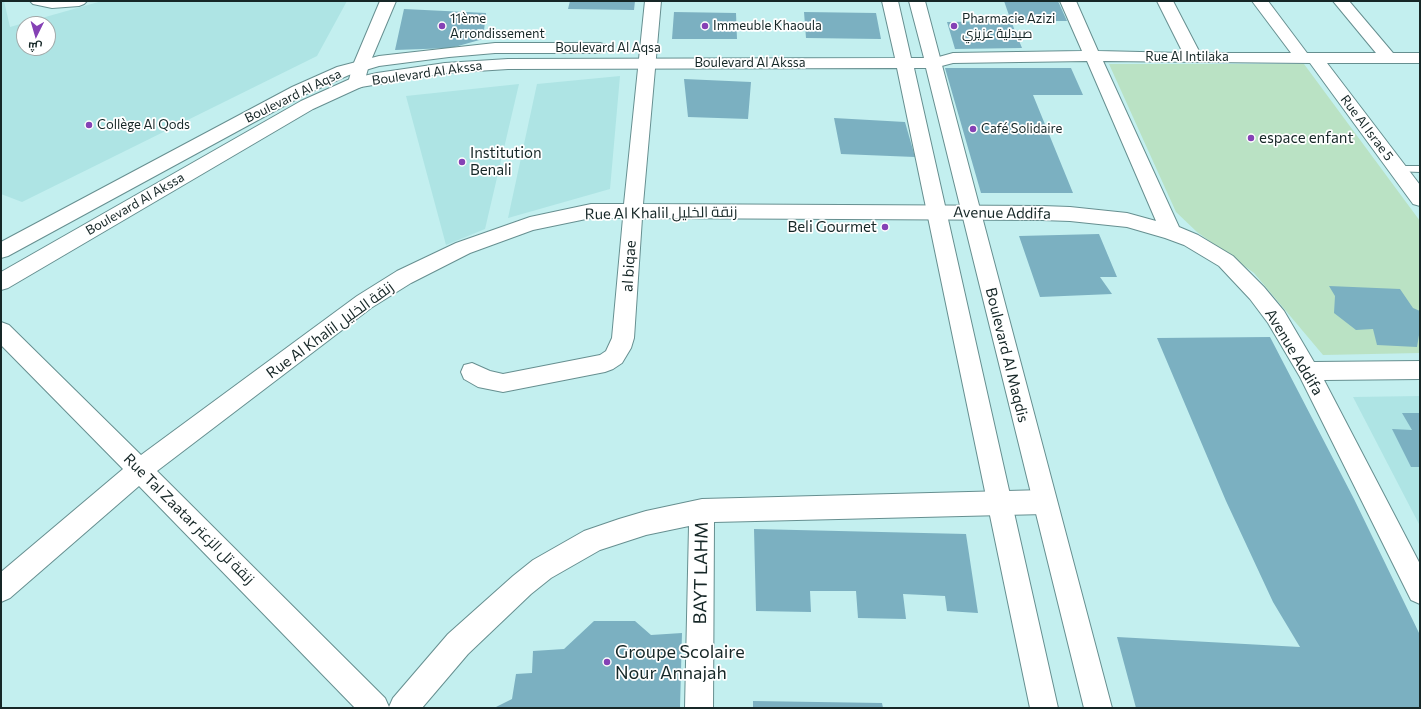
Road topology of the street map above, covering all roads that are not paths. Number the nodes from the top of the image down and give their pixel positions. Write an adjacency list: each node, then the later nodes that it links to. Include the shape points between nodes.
1 (38, 1): 2 (street)
2 (79, 1)
3 (388, 1): 19 (street)
4 (653, 1): 11 (street, al biqae)
5 (890, 1): 14 (street)
6 (918, 1): 15 (street, Boulevard Al Maqdis)
7 (1068, 1): 12 (street)
8 (1164, 1): 16 (street)
9 (1260, 1): 13 (street, Rue Al Israe 5)
10 (1341, 1): 17 (street)
11 (648, 55): 14 (street, Boulevard Al Akssa); 19 (street, Boulevard Al Aqsa, via 483,49 424,54); 20 (street, Boulevard Al Akssa, via 422,71); 24 (street, al biqae)
12 (1092, 56): 15 (street, Rue Al Intilaka); 16 (street, Rue Al Intilaka); 27 (street)
13 (1308, 57): 16 (street, Rue Al Intilaka); 17 (street, Rue Al Intilaka); 21 (street, Rue Al Israe 5)
14 (904, 58): 15 (street, Boulevard Al Akssa); 25 (street)
15 (940, 58): 26 (street, Boulevard Al Maqdis)
16 (1194, 58)
17 (1388, 58): 18 (street, Rue Al Intilaka)
18 (1418, 60)
19 (361, 65): 20 (street); 28 (street, Boulevard Al Aqsa, via 298,91)
20 (356, 84): 29 (street, Boulevard Al Akssa, via 307,105)
21 (1398, 169): 22 (lane); 23 (street, Rue Al Israe 5)
22 (1420, 170)
23 (1420, 199)
24 (633, 211): 25 (street, Rue Al Khalil زنقة الخليل); 33 (street, al biqae, via 623,338 614,357 605,362 503,383 486,380); 34 (street, Rue Al Khalil زنقة الخليل, via 591,211 530,224 436,260 364,302)
25 (936, 212): 26 (street, Avenue Addifa); 36 (street)
26 (971, 212): 27 (street, Avenue Addifa, via 1111,217); 35 (street, Boulevard Al Maqdis)
27 (1171, 232): 32 (street, Avenue Addifa, via 1210,250 1240,274 1276,317)
28 (1, 251)
29 (1, 282)
30 (1, 332): 34 (street, Rue Tal Zaatar زنقة تل الزعتر)
31 (1420, 370): 32 (street)
32 (1308, 371): 39 (street, Avenue Addifa)
33 (472, 372)
34 (140, 470): 38 (street, Rue Al Khalil زنقة الخليل); 40 (street, Rue Tal Zaatar زنقة تل الزعتر)
35 (1045, 502): 36 (street); 44 (street, Boulevard Al Maqdis)
36 (1000, 503): 37 (street); 43 (street)
37 (702, 511): 41 (street, via 646,522 593,540 542,569 458,644); 42 (street, BAYT LAHM)
38 (1, 589)
39 (1420, 591)
40 (376, 708)
41 (403, 708)
42 (699, 708)
43 (1044, 708)
44 (1098, 708)

